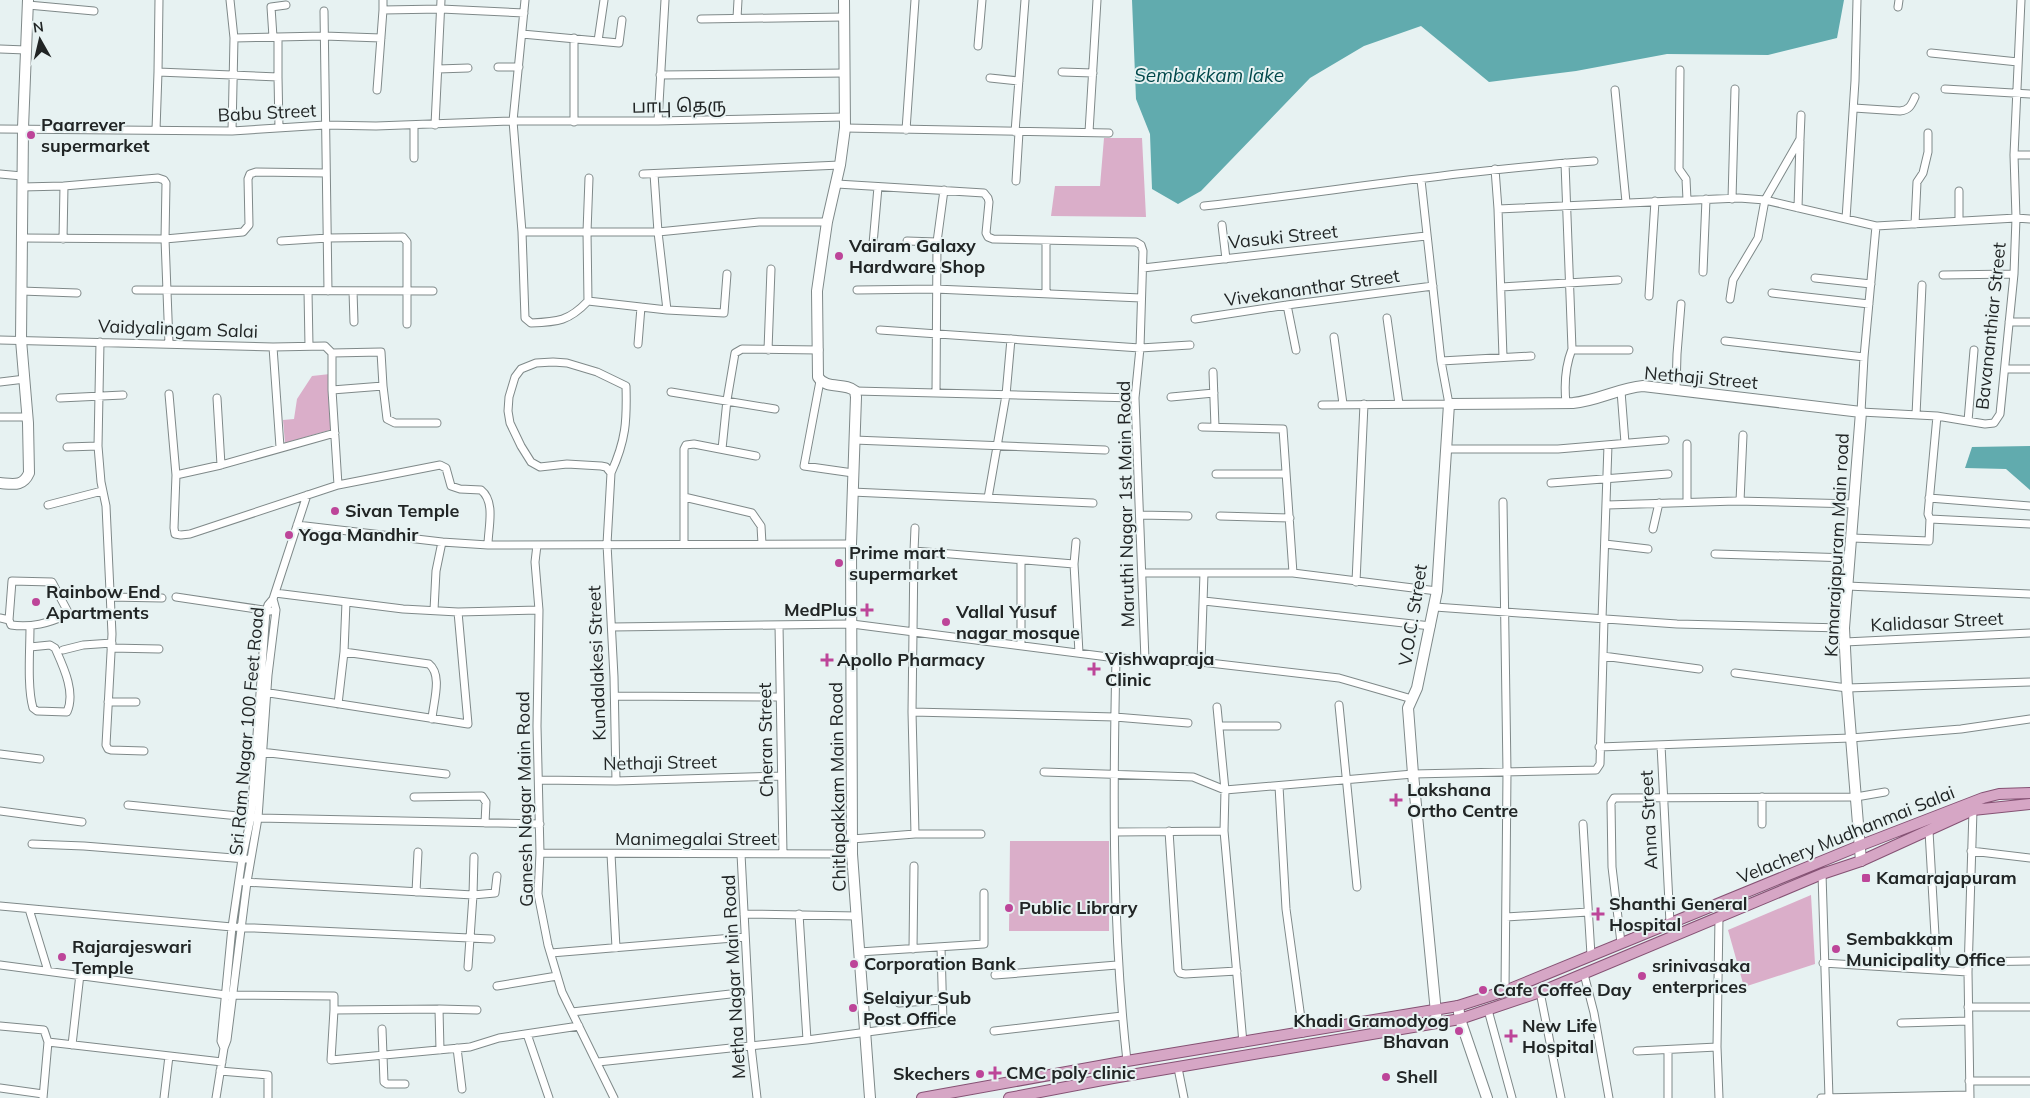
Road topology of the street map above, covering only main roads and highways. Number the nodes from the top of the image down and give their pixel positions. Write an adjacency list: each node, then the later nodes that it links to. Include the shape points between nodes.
1 (2030, 792): 3 (main road, Velachery Mudhanmai Salai, via 1983,798 1505,991 1458,1006)
2 (2030, 804): 4 (main road, Velachery Mudhanmai Salai, via 1973,810 1861,861 1822,874 1540,992 1460,1019)
3 (922, 1098)
4 (1009, 1098)

